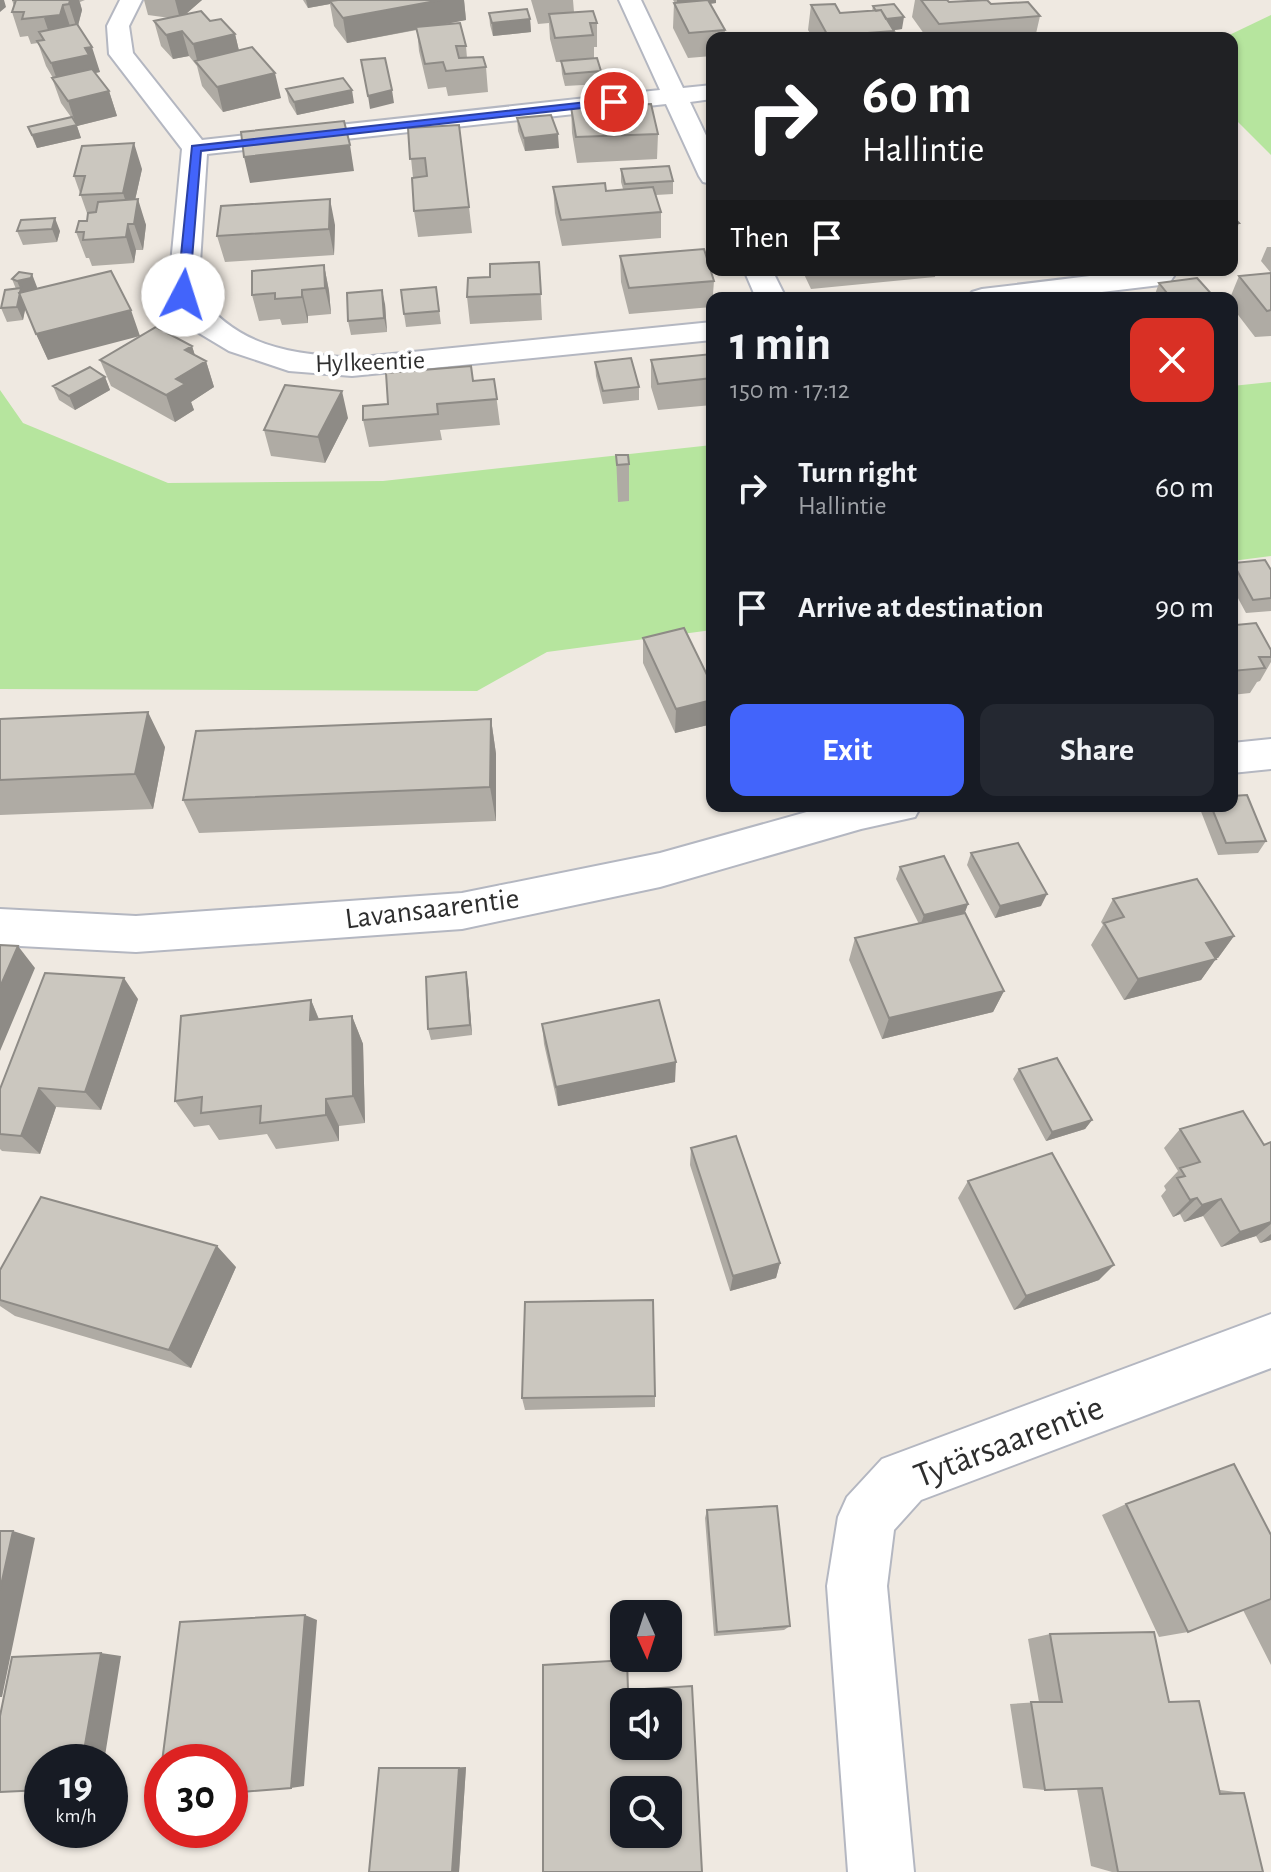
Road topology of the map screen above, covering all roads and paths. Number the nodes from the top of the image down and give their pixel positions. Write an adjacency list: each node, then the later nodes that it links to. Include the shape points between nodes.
1 (131, 0): 5 (street, via 118,26 121,54)
2 (630, 0): 4 (street)
3 (706, 93): 4 (street)
4 (673, 96): 5 (street); 6 (street)
5 (195, 148): 9 (street, Hylkeentie, via 183,295 205,324 240,345 289,362 352,367)
6 (706, 164)
7 (1137, 276): 8 (street)
8 (1024, 292)
9 (706, 332)
10 (1271, 754): 11 (street)
11 (1238, 757)
12 (867, 812): 13 (street, Lavansaarentie, via 660,870 462,911 136,934)
13 (0, 927)
14 (1271, 1341): 15 (street, Tytärsaarentie, via 902,1479 867,1517 857,1586)
15 (881, 1872)

